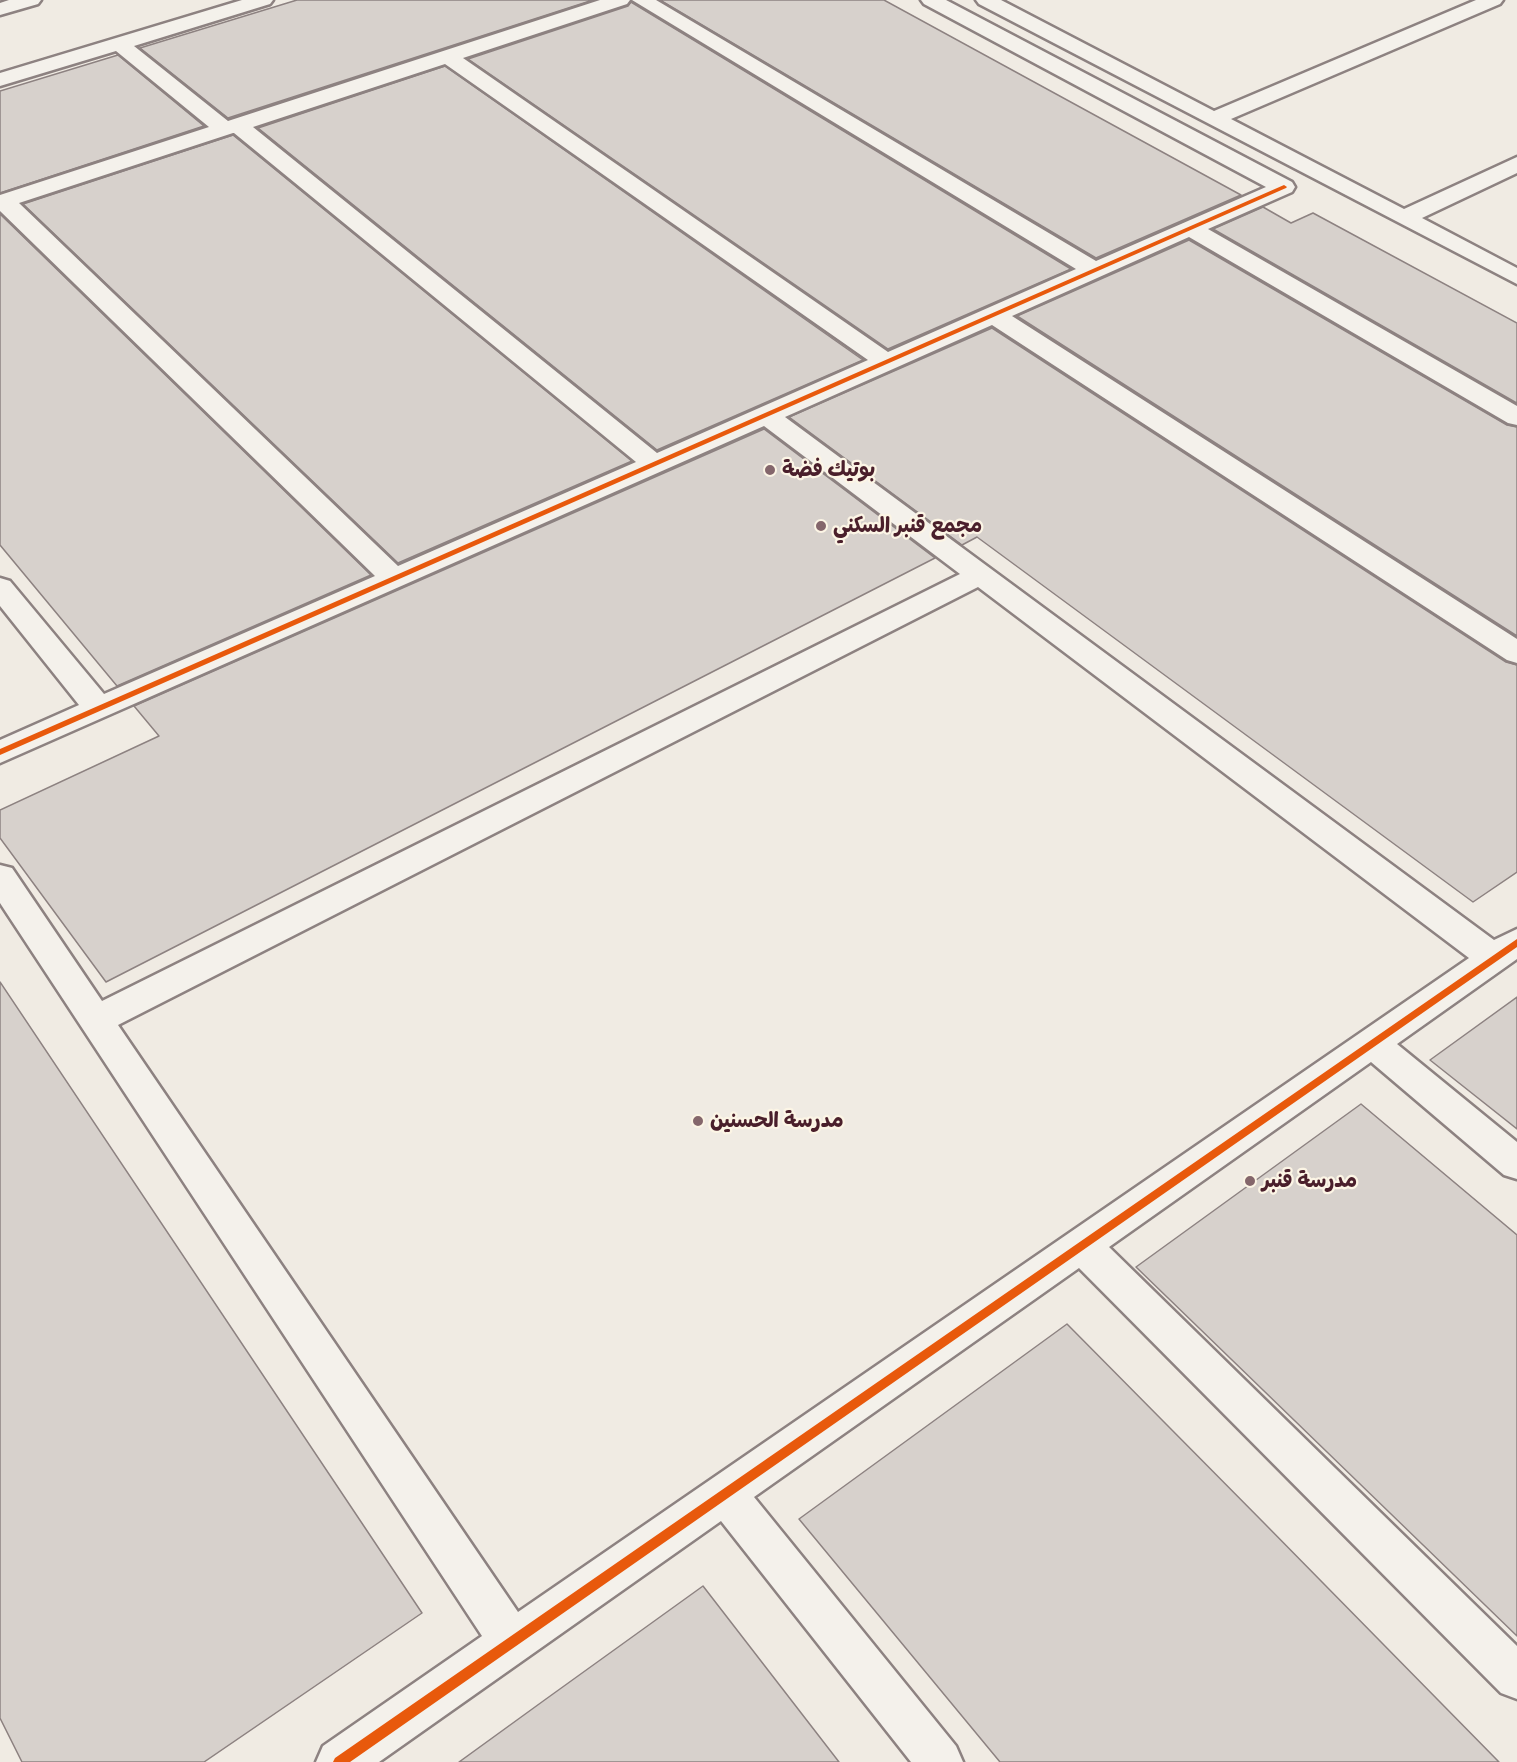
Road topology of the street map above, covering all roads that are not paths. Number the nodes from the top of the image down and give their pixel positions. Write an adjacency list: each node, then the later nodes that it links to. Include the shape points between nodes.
1 (31, 0): 8 (street)
2 (263, 0): 9 (street)
3 (620, 0): 10 (street)
4 (642, 0): 18 (street)
5 (931, 0): 17 (street, via 1284,187)
6 (986, 0): 12 (street)
7 (1493, 0): 12 (street)
8 (0, 9)
9 (119, 44): 11 (street); 13 (street)
10 (447, 56): 13 (street); 21 (street)
11 (0, 80)
12 (1213, 118): 16 (street)
13 (231, 127): 15 (street); 24 (street)
14 (1517, 164): 16 (street)
15 (2, 202): 26 (street)
16 (1404, 218): 19 (street)
17 (1190, 228): 18 (street); 23 (street)
18 (1094, 270): 20 (street)
19 (1517, 277)
20 (994, 315): 21 (street); 28 (street)
21 (887, 362): 22 (street)
22 (766, 415): 24 (street); 25 (street)
23 (1517, 417)
24 (655, 464): 26 (street)
25 (980, 575): 32 (street); 33 (street)
26 (393, 577): 29 (street)
27 (0, 587): 29 (street)
28 (1517, 653)
29 (98, 708): 30 (street)
30 (0, 752)
31 (0, 878): 33 (street)
32 (1506, 950): 34 (street)
33 (96, 1020): 38 (street)
34 (1372, 1043): 35 (street); 36 (street)
35 (1517, 1164)
36 (1081, 1245): 37 (street); 39 (street)
37 (725, 1493): 38 (street); 41 (street)
38 (512, 1642): 40 (street)
39 (1517, 1677)
40 (339, 1762)
41 (940, 1762)

